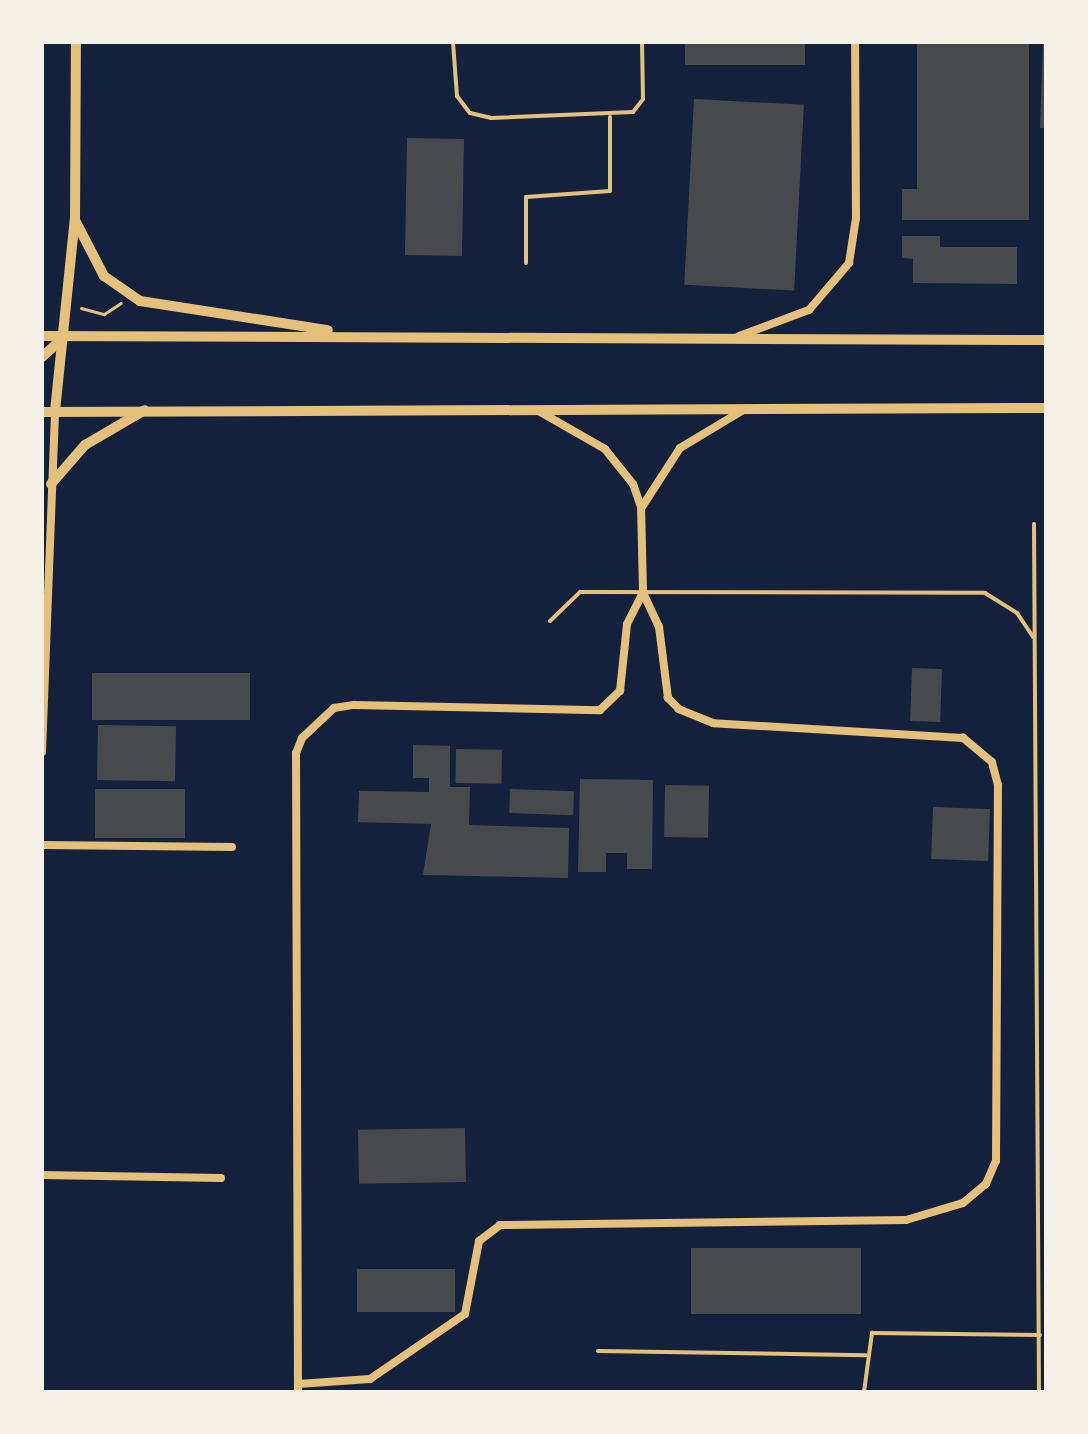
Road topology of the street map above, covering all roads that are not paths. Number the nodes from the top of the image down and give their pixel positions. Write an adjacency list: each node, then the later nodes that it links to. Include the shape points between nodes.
1 (76, 42): 6 (street)
2 (453, 42): 5 (lane, via 457,96 470,113)
3 (642, 42): 5 (lane, via 643,99 633,112)
4 (855, 42): 11 (street, via 856,218 849,263 809,310)
5 (610, 117): 7 (lane, via 610,191 526,197)
6 (75, 219): 8 (street, via 104,276 129,295 159,307 282,319); 10 (street)
7 (526, 263)
8 (345, 334): 10 (street); 11 (street)
9 (42, 336): 10 (street)
10 (65, 337): 13 (street); 18 (street)
11 (738, 337): 12 (street)
12 (1046, 340)
13 (42, 357)
14 (153, 407): 15 (street); 18 (street); 20 (street, via 89,442)
15 (535, 408): 17 (street); 21 (street, via 605,449)
16 (1046, 408): 17 (street)
17 (745, 409): 21 (street, via 680,448)
18 (55, 411): 19 (street); 20 (street)
19 (42, 412)
20 (51, 484): 24 (street)
21 (641, 507): 25 (street)
22 (42, 516): 24 (street)
23 (1034, 524): 27 (lane)
24 (46, 529): 28 (street)
25 (643, 592): 26 (lane, via 580,592); 27 (lane, via 985,593 1017,613); 36 (street, via 627,624 620,691 600,710 354,705 334,708 302,738 295,769); 36 (street, via 659,627 668,698 692,716 963,738 992,762 998,785 996,1161 986,1184 963,1203 906,1220 500,1225 479,1241 465,1314 370,1379)
26 (550, 621)
27 (1035, 639): 33 (lane)
28 (42, 752)
29 (42, 845): 30 (street)
30 (232, 847)
31 (42, 1175): 32 (street)
32 (221, 1178)
33 (1040, 1335): 35 (lane, via 881,1330 872,1333); 38 (lane)
34 (598, 1351): 35 (lane)
35 (866, 1355): 37 (lane)
36 (298, 1388)
37 (864, 1392)
38 (1039, 1392)

